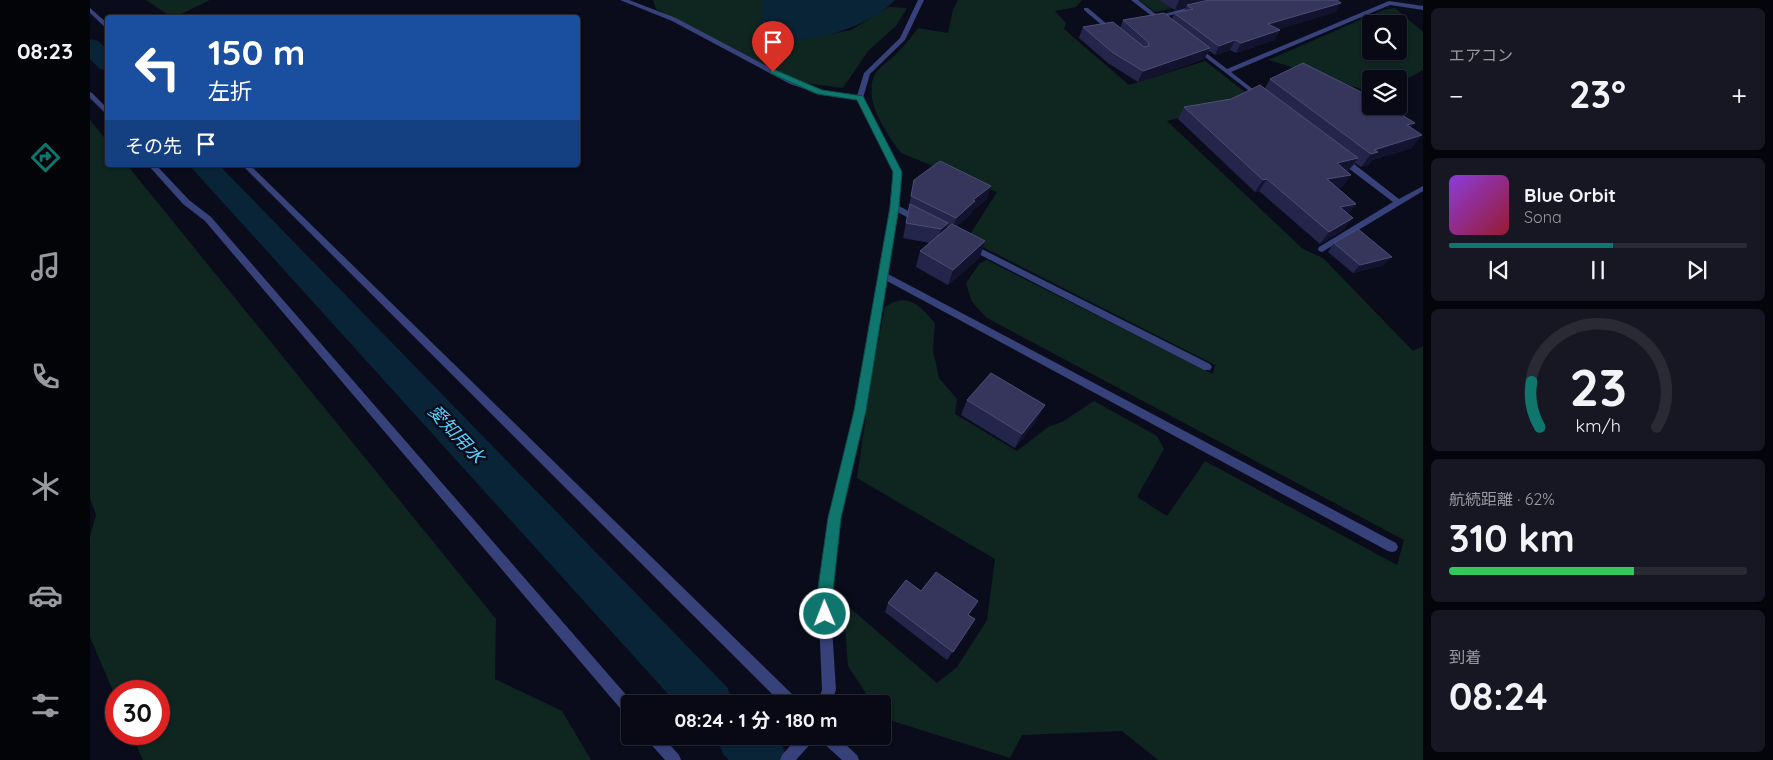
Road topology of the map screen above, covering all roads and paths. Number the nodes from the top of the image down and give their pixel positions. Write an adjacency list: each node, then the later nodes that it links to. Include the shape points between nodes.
1 (623, 0): 17 (street, via 662,11 789,80 820,92)
2 (921, 0): 17 (street, via 903,39 867,73)
3 (1134, 0): 8 (street)
4 (1202, 6): 8 (street)
5 (1423, 8): 15 (street, via 1389,3)
6 (1086, 9): 12 (street)
7 (90, 10): 9 (street)
8 (1156, 20): 10 (street)
9 (105, 25)
10 (1168, 26)
11 (1118, 27): 12 (street)
12 (1109, 29): 13 (street)
13 (1122, 39)
14 (1192, 45): 15 (street)
15 (1227, 71): 18 (street)
16 (90, 94): 19 (street)
17 (860, 98): 25 (street, via 898,172)
18 (1266, 101)
19 (105, 111)
20 (1336, 155): 24 (street)
21 (154, 167): 34 (street, via 186,202 208,219)
22 (248, 167): 32 (street)
23 (1423, 188): 24 (street)
24 (1399, 203): 28 (street)
25 (895, 207): 26 (street); 29 (street)
26 (930, 225)
27 (964, 243): 30 (street)
28 (1322, 250)
29 (883, 275): 31 (street); 33 (street, via 860,411 834,518 824,595)
30 (1208, 367)
31 (1392, 547)
32 (783, 695)
33 (827, 695)
34 (621, 699)
35 (661, 745): 38 (street)
36 (800, 745): 39 (street)
37 (836, 745): 40 (street)
38 (674, 760)
39 (787, 760)
40 (852, 760)

